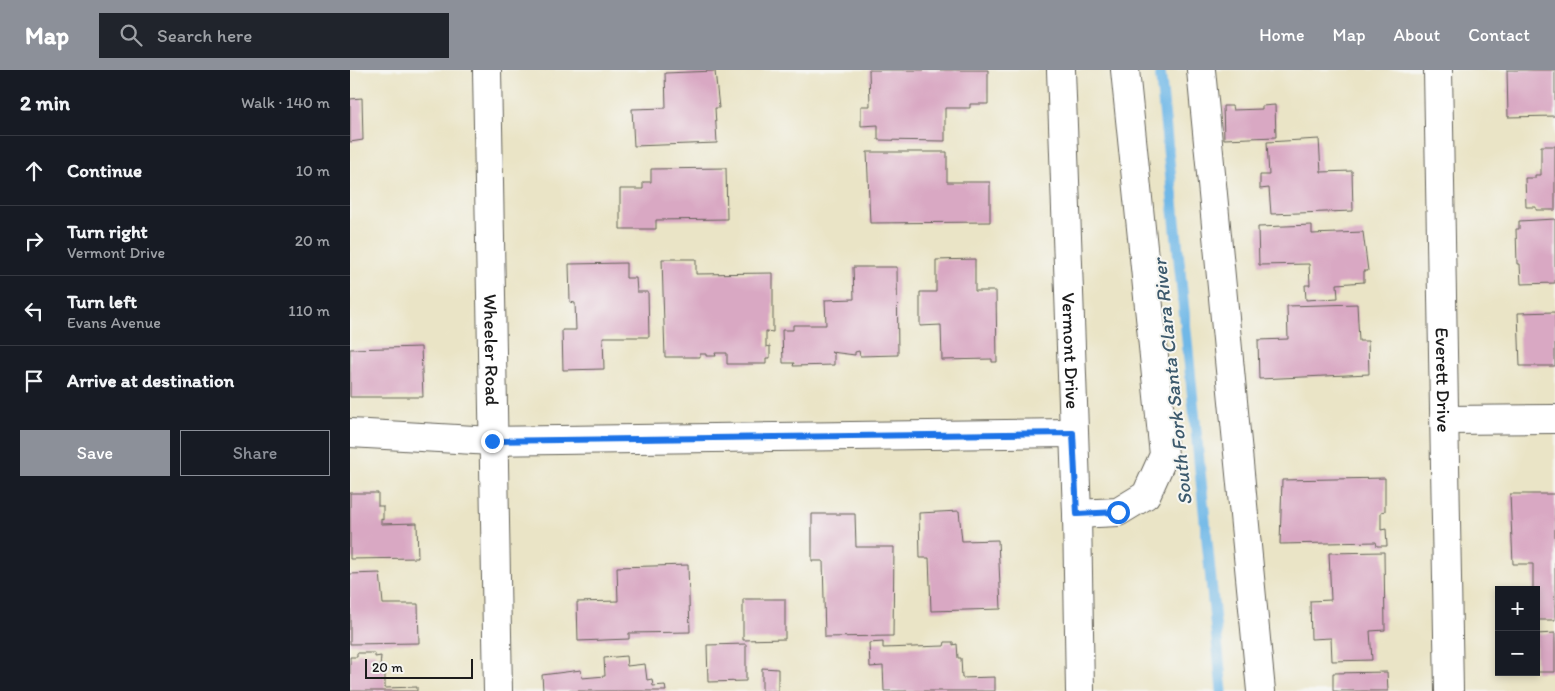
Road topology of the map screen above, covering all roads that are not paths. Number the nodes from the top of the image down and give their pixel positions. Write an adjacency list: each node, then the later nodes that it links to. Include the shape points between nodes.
1 (487, 70): 10 (street, Wheeler Road)
2 (1061, 70): 9 (street, Vermont Drive)
3 (1125, 70): 11 (street, via 1164,455 1146,495 1118,512)
4 (1201, 70): 14 (street)
5 (1438, 70): 7 (street, Everett Drive)
6 (1555, 419): 7 (street)
7 (1446, 420): 15 (street, Everett Drive)
8 (350, 433): 10 (street)
9 (1073, 433): 10 (street); 11 (street, Vermont Drive)
10 (492, 441): 12 (street, Wheeler Road)
11 (1077, 514): 13 (street, Vermont Drive)
12 (498, 691)
13 (1080, 691)
14 (1261, 691)
15 (1449, 691)

